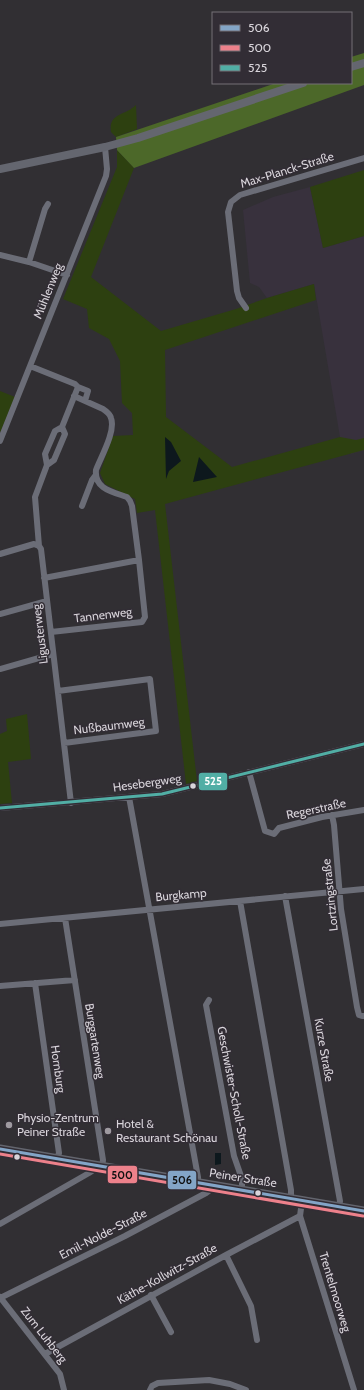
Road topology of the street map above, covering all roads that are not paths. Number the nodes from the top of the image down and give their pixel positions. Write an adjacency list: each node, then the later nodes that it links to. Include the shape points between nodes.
1 (364, 63): 2 (main road)
2 (352, 67)
3 (300, 84): 4 (main road, via 159,132)
4 (106, 147): 6 (main road); 10 (street, Mühlenweg, via 106,176)
5 (364, 158): 11 (street, Max-Planck-Straße, via 240,195 229,205 237,291)
6 (0, 169)
7 (48, 204): 9 (street)
8 (0, 257): 9 (street)
9 (29, 262): 10 (street)
10 (67, 276): 12 (street, Mühlenweg)
11 (246, 308)
12 (30, 366): 13 (street); 17 (street, Mühlenweg)
13 (78, 387): 14 (street, Ligusterweg); 15 (street, via 88,391)
14 (74, 396): 15 (street); 16 (street, Ligusterweg)
15 (85, 401): 19 (street, via 103,409 112,420 111,432)
16 (62, 427): 18 (street, Ligusterweg, via 55,431 46,454); 18 (street, Ligusterweg, via 65,434 54,460)
17 (0, 441)
18 (46, 465): 21 (street, Ligusterweg, via 35,498)
19 (95, 476): 20 (street); 23 (street, Tannenweg, via 102,487 130,501)
20 (82, 506)
21 (39, 546): 22 (street, via 34,544); 24 (street, Ligusterweg)
22 (0, 554)
23 (138, 560): 24 (street); 27 (street, Tannenweg, via 146,617 142,622)
24 (44, 578): 25 (street, Ligusterweg)
25 (47, 601): 26 (street); 27 (street, Ligusterweg)
26 (0, 614)
27 (51, 632): 28 (street, Ligusterweg)
28 (53, 654): 29 (street); 30 (street, Ligusterweg)
29 (0, 669)
30 (58, 691): 31 (street, Ligusterweg); 31 (street, Nußbaumweg, via 150,679 156,731)
31 (64, 743): 35 (street, Ligusterweg)
32 (364, 744): 33 (street, Hesebergweg)
33 (249, 772): 34 (street, Hesebergweg, via 171,792); 38 (street, Regerstraße, via 265,831 274,834 279,828)
34 (129, 797): 35 (street, Hesebergweg); 43 (street)
35 (71, 803): 36 (street, Hesebergweg)
36 (0, 808)
37 (364, 810): 38 (street, Regerstraße)
38 (332, 816): 40 (street, Lortzingstraße)
39 (364, 889): 40 (street, Burgkamp)
40 (340, 891): 41 (street, Burgkamp); 50 (street, Lortzingstraße, via 357,1007 359,1015)
41 (285, 896): 42 (street, Burgkamp); 59 (street, Kurze Straße, via 340,1201)
42 (240, 901): 43 (street, Burgkamp); 57 (street)
43 (150, 909): 44 (street, Burgkamp); 54 (street)
44 (65, 918): 45 (street, Burgkamp); 46 (street, Burggartenweg)
45 (0, 924)
46 (74, 980): 47 (street); 53 (street, Burggartenweg, via 103,1160)
47 (35, 982): 48 (street); 52 (street, Hornburg)
48 (0, 986)
49 (209, 1000): 56 (street, Geschwister-Scholl-Straße, via 206,1005 234,1156 242,1179)
50 (364, 1016)
51 (0, 1149): 52 (main road, Peiner Straße)
52 (58, 1159): 53 (main road, Peiner Straße)
53 (98, 1166): 54 (main road, Peiner Straße); 62 (street)
54 (198, 1183): 55 (main road, Peiner Straße)
55 (212, 1186): 56 (main road, Peiner Straße); 65 (street, Emil-Nolde-Straße, via 206,1193 125,1236)
56 (242, 1190): 57 (main road, Peiner Straße)
57 (291, 1198): 58 (main road, Peiner Straße)
58 (302, 1200): 59 (main road, Peiner Straße); 61 (street, Trentelmoorweg)
59 (339, 1207): 60 (main road, Peiner Straße)
60 (364, 1211)
61 (300, 1216): 63 (street, Käthe-Kollwitz-Straße); 72 (street, Trentelmoorweg)
62 (0, 1224)
63 (226, 1255): 64 (street, Käthe-Kollwitz-Straße); 67 (street, via 251,1306)
64 (151, 1295): 66 (street); 68 (street, Käthe-Kollwitz-Straße)
65 (0, 1298): 68 (street, Zum Luhberg)
66 (171, 1332)
67 (257, 1340)
68 (44, 1354): 69 (street, Zum Luhberg, via 60,1374)
69 (64, 1390)
70 (150, 1390): 71 (street, via 158,1383 203,1379)
71 (246, 1390)
72 (354, 1390)

